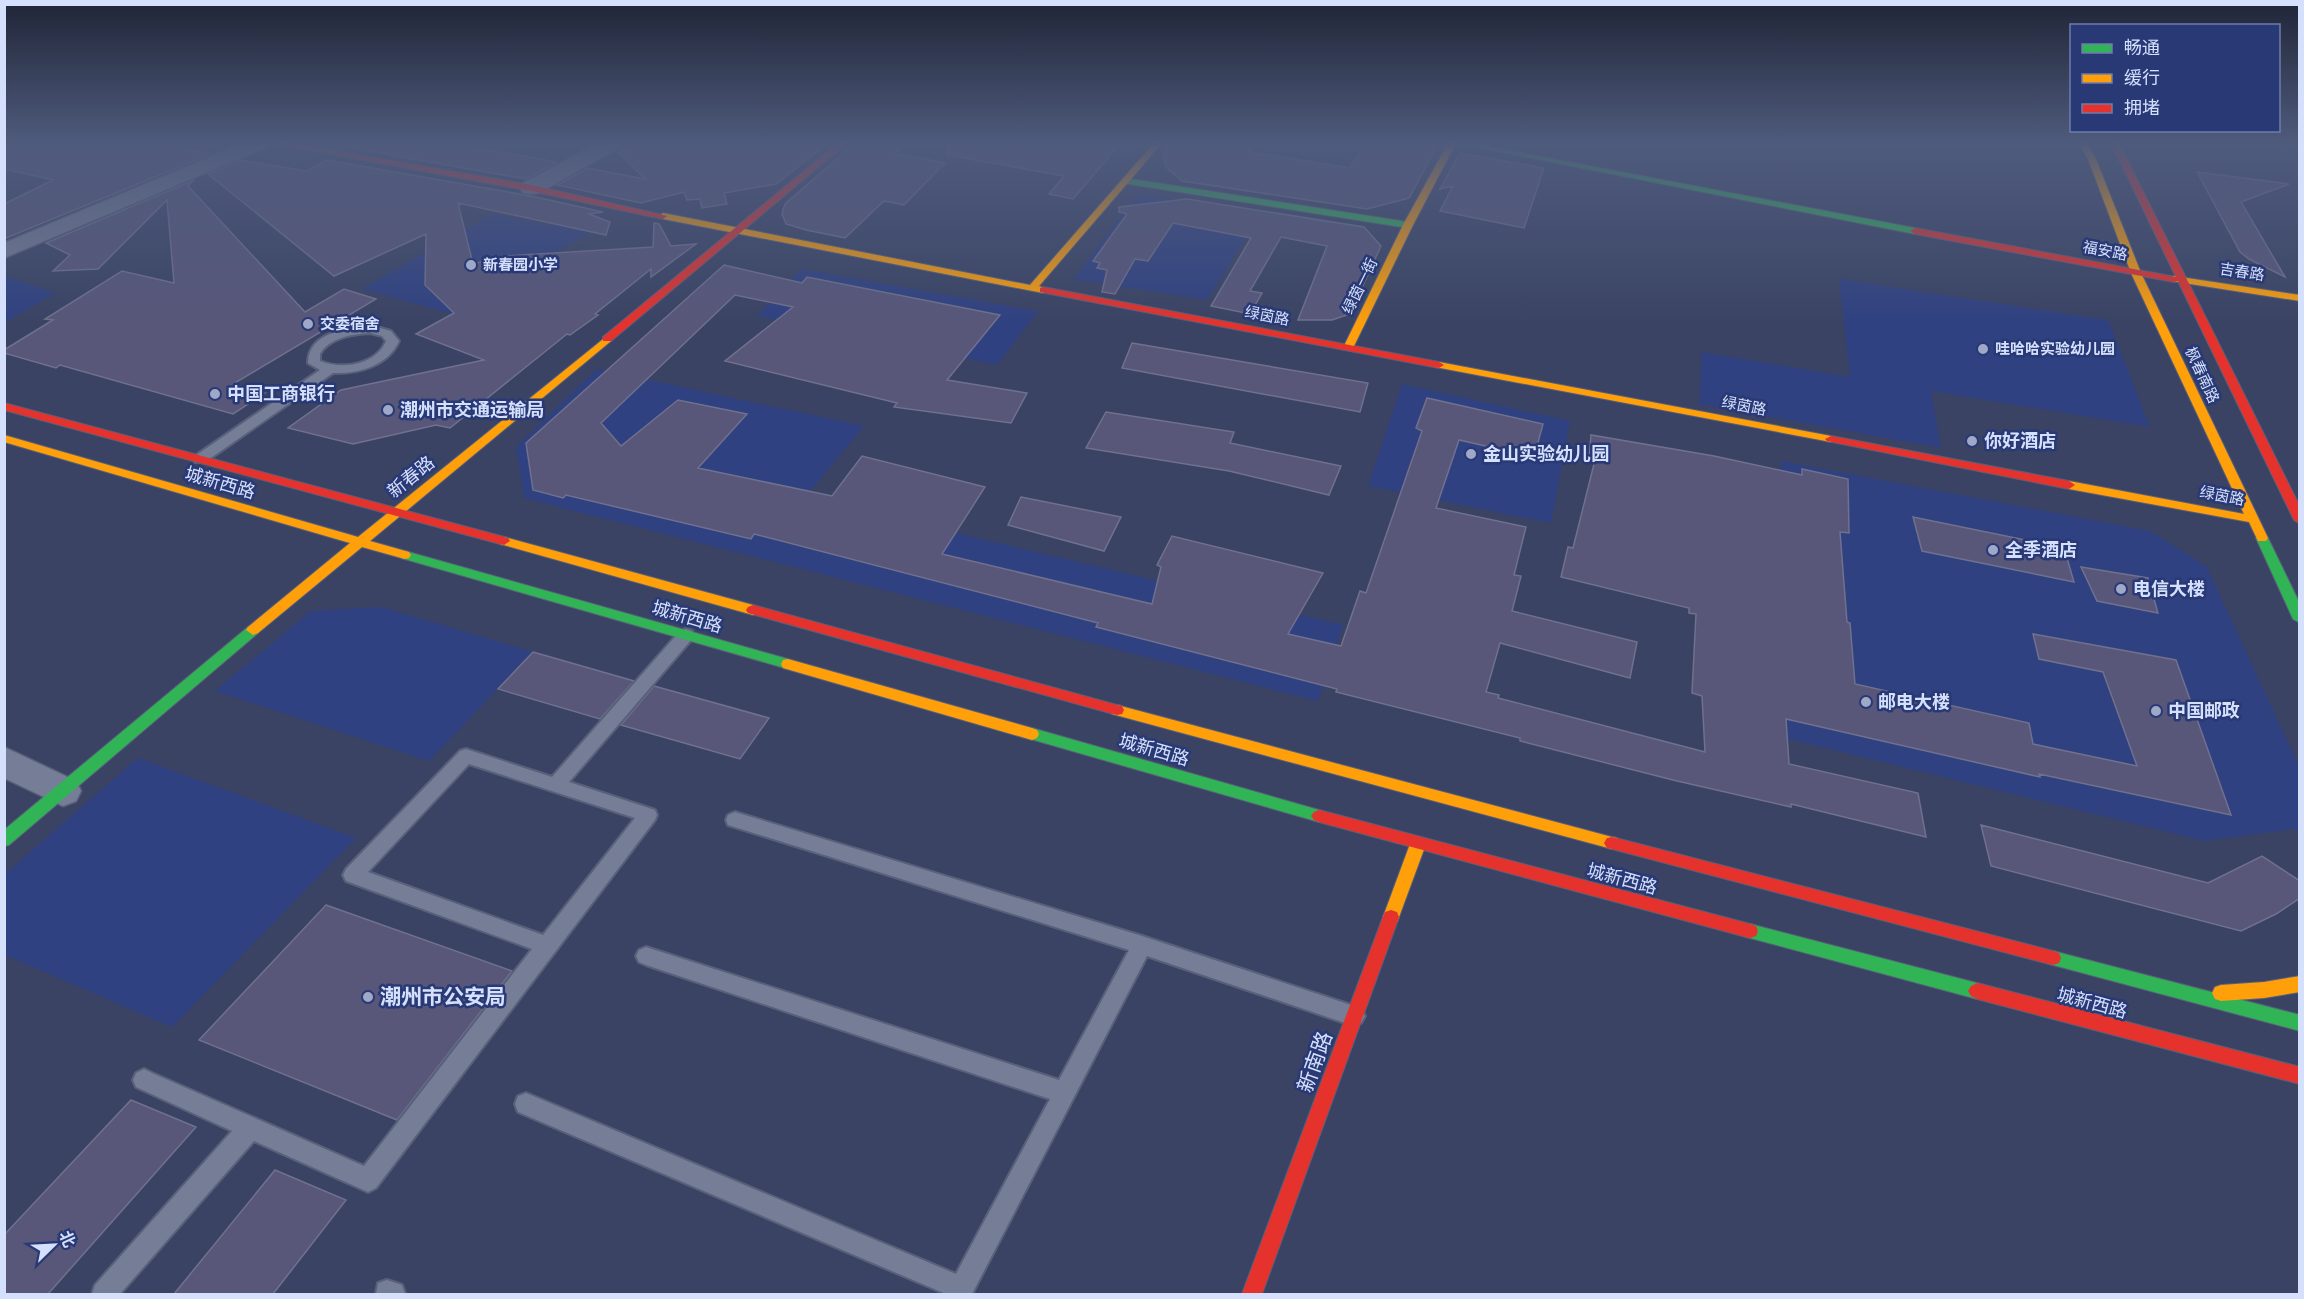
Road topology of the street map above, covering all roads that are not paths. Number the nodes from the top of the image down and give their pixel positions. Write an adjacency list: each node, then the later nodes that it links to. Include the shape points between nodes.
1 (116, 204): 12 (street)
2 (604, 204): 11 (street, 绿茵路)
3 (770, 204): 11 (street, 新春路)
4 (1105, 204): 15 (street)
5 (1270, 204): 10 (street)
6 (1419, 204): 10 (street, 绿茵一街)
7 (1775, 204): 13 (street, 福安路)
8 (2109, 204): 13 (street, 枫春南路)
9 (2144, 204): 14 (street, 枫春南路)
10 (1408, 225): 17 (street, 绿茵一街)
11 (736, 232): 15 (street, 绿茵路); 22 (street, 新春路)
12 (4, 251)
13 (2136, 273): 14 (street, 福安路); 23 (street, 枫春南路)
14 (2180, 279): 16 (street, 吉春路); 24 (street, 枫春南路)
15 (1032, 288): 17 (street, 绿茵路)
16 (2300, 298)
17 (1348, 348): 23 (street, 绿茵路)
18 (329, 370): 18 (lane, via 314,363 313,357 315,350 333,338 370,329 390,334 393,339 389,352 375,361 355,368); 21 (lane)
19 (4, 406): 21 (street, 城新西路)
20 (4, 438): 25 (street, 城新西路)
21 (200, 459): 22 (street, 城新西路)
22 (398, 512): 25 (street, 新春路); 38 (street, 城新西路, via 1432,796)
23 (2252, 519): 26 (street, 枫春南路)
24 (2300, 520)
25 (358, 542): 27 (street, 城新西路); 30 (street, 新春路)
26 (2300, 619)
27 (686, 635): 29 (lane); 33 (street, 城新西路)
28 (4, 760): 30 (street)
29 (556, 784): 34 (lane, via 648,815); 34 (lane, via 466,756 353,875)
30 (63, 791): 32 (street, 新春路)
31 (735, 820): 35 (lane)
32 (4, 840)
33 (1418, 844): 39 (street, 新南路); 41 (street, 城新西路)
34 (547, 945): 47 (lane, via 368,1180)
35 (1142, 945): 39 (lane); 45 (lane)
36 (646, 956): 45 (lane)
37 (2300, 984): 38 (street)
38 (2192, 995): 40 (street, 城新西路)
39 (1354, 1016): 50 (street, 新南路)
40 (2300, 1023)
41 (2195, 1048): 42 (street, 城新西路); 44 (street)
42 (2300, 1076)
43 (144, 1080): 47 (lane)
44 (2278, 1086)
45 (1065, 1093): 48 (lane)
46 (526, 1104): 48 (lane)
47 (250, 1128): 49 (lane)
48 (961, 1292)
49 (105, 1294)
50 (1252, 1294)

